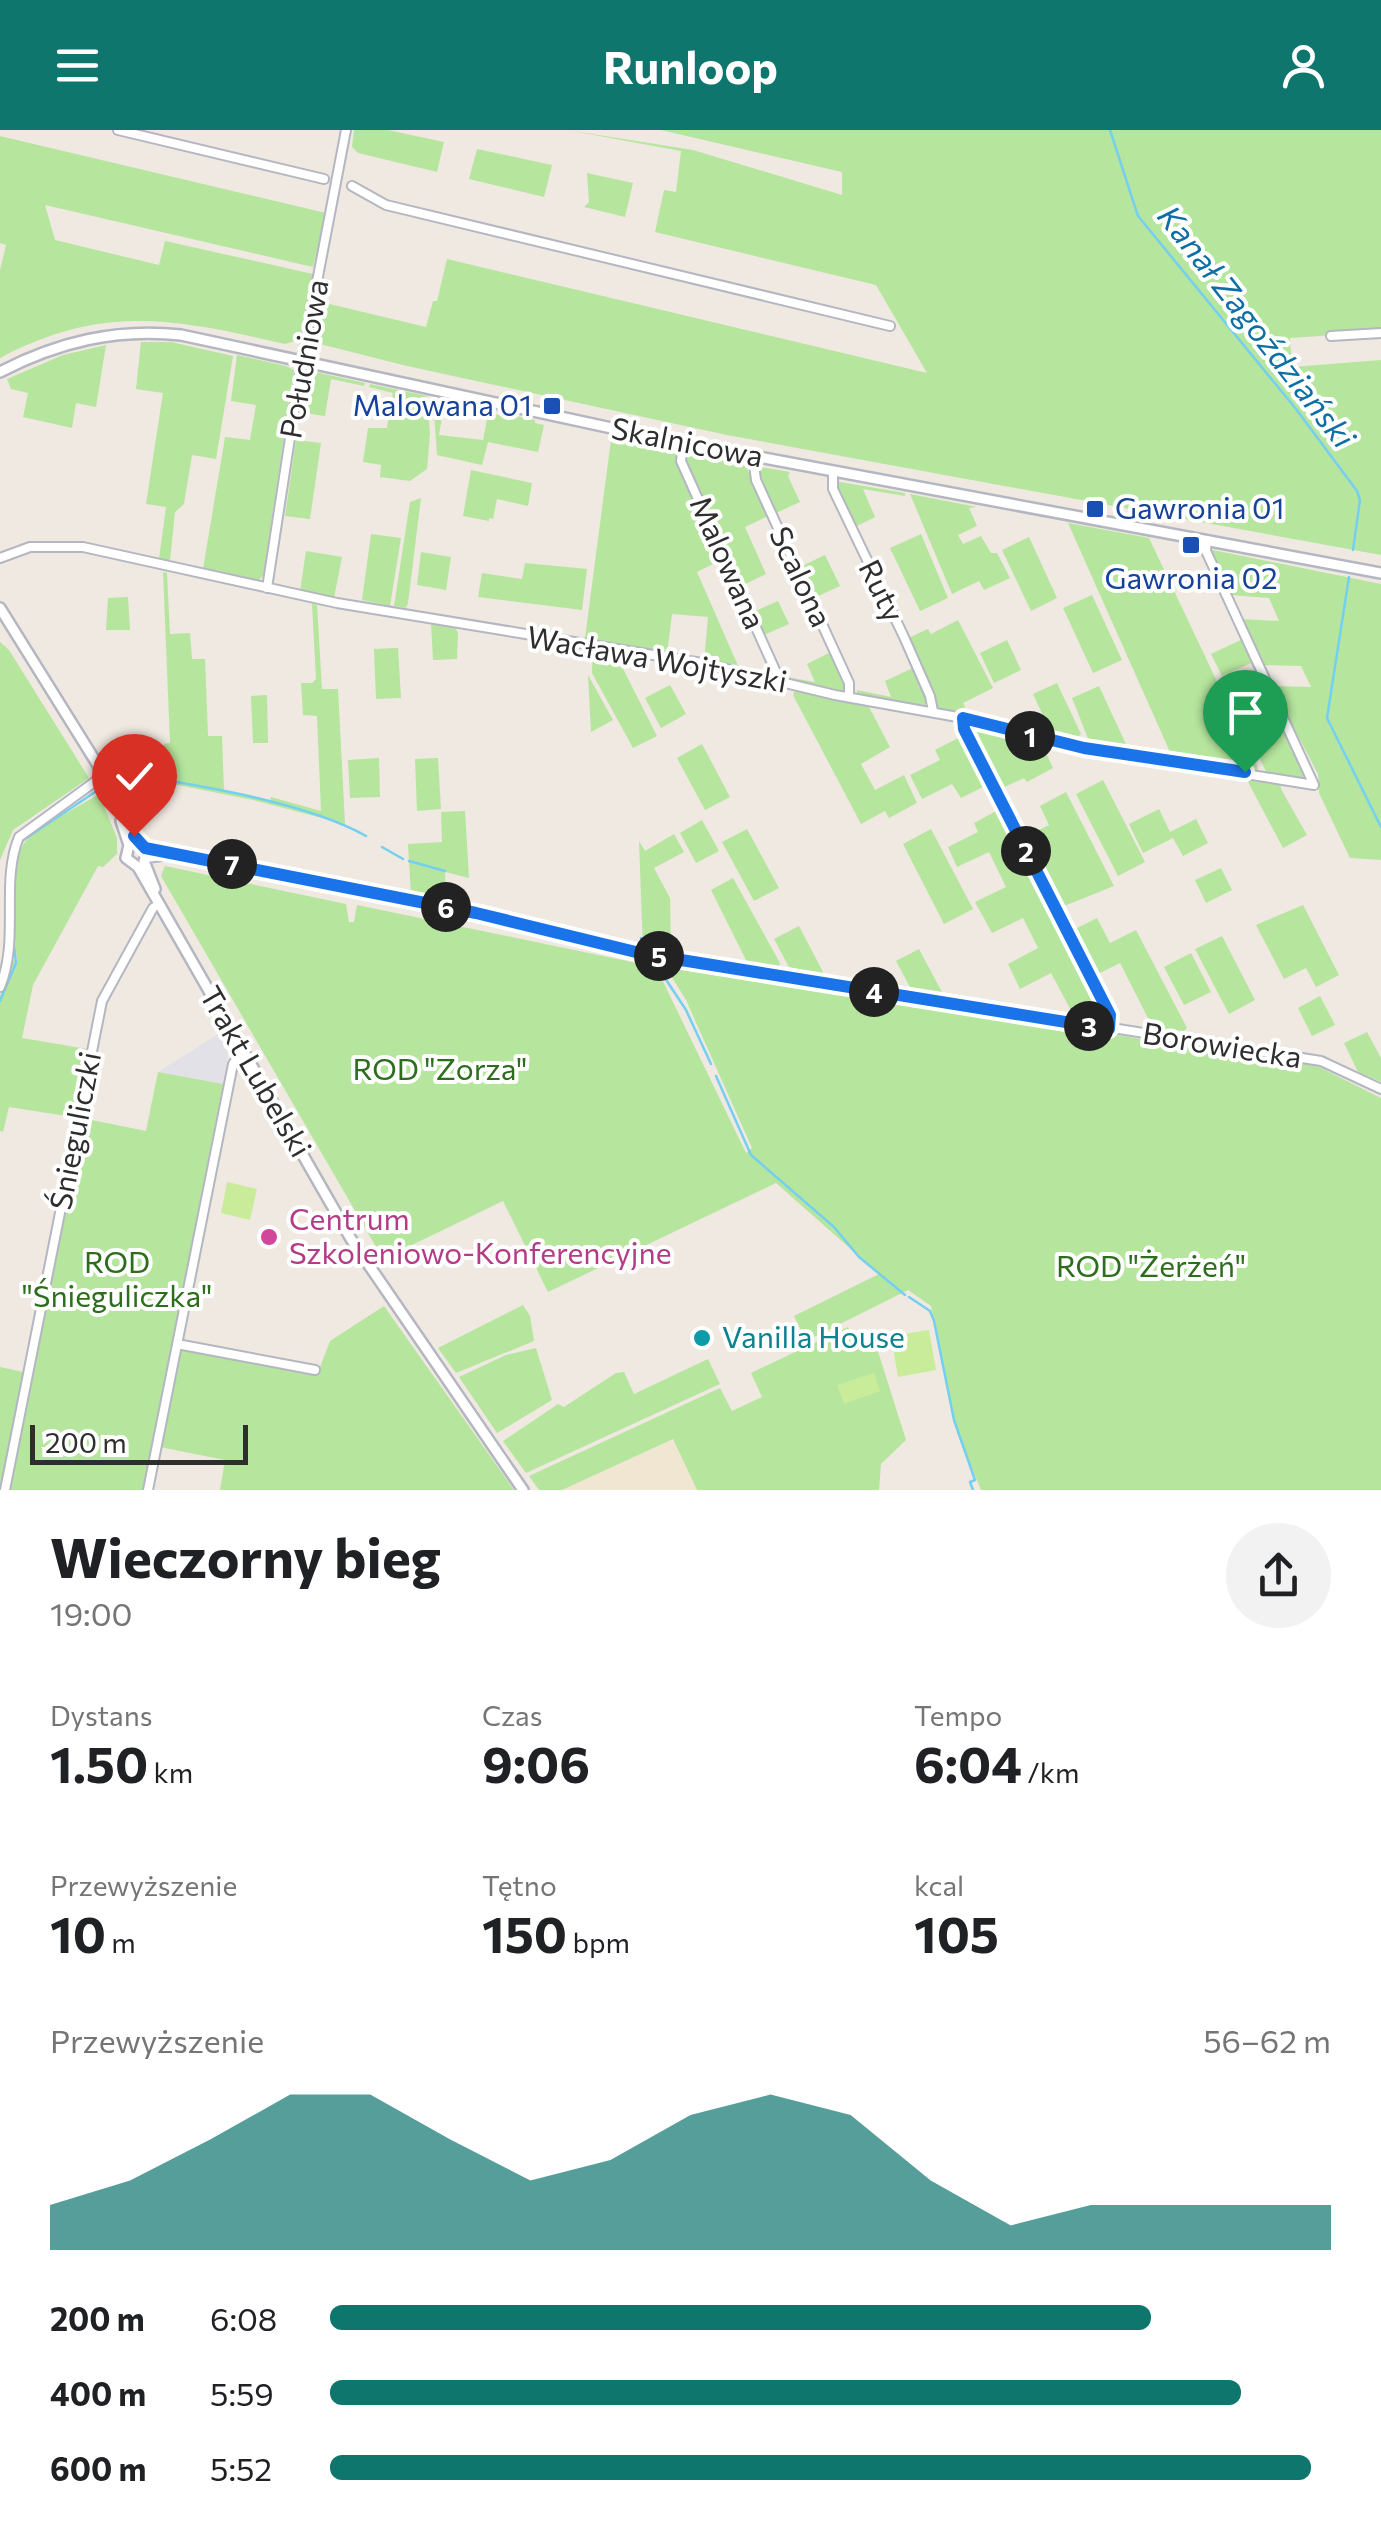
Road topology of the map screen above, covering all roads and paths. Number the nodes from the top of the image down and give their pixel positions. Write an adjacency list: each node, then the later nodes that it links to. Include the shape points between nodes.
1 (118, 130): 3 (street)
2 (346, 130): 8 (street, Południowa)
3 (324, 178)
4 (352, 186): 5 (street, via 386,205)
5 (890, 326)
6 (1381, 333): 7 (street)
7 (1331, 336)
8 (302, 360): 9 (street, Skalnicowa, via 191,336 129,333 62,345); 10 (street, Skalnicowa); 16 (street, Południowa)
9 (0, 372)
10 (683, 443): 11 (street, Skalnicowa); 18 (street, Malowana, via 685,470)
11 (753, 456): 12 (street, Skalnicowa); 19 (street, Scalona, via 756,480 850,683)
12 (833, 471): 13 (street, Skalnicowa); 20 (street, Ruty, via 833,489)
13 (1207, 540): 15 (street, Skalnicowa); 21 (street, Wacława Wojtyszki, via 1206,551 1314,785 1084,748)
14 (0, 558): 16 (street, Wacława Wojtyszki, via 30,547 81,547)
15 (1381, 573)
16 (267, 588): 18 (street, Wacława Wojtyszki)
17 (0, 608): 22 (street, Trakt Lubelski)
18 (780, 682): 19 (street, Wacława Wojtyszki)
19 (850, 697): 20 (street, Wacława Wojtyszki)
20 (932, 712): 21 (street, Wacława Wojtyszki)
21 (963, 718): 26 (street, via 1110,1015)
22 (104, 775): 23 (street, Trakt Lubelski); 25 (street, via 13,845 4,882 7,960)
23 (140, 853): 24 (street, Trakt Lubelski); 26 (street, Borowiecka, via 476,913 644,954)
24 (158, 902): 27 (street, Trakt Lubelski); 31 (street, Śnieguliczki, via 102,1000)
25 (0, 987)
26 (1109, 1029): 28 (street, Borowiecka, via 1322,1061)
27 (242, 1050): 29 (street, via 233,1064); 33 (street, Trakt Lubelski, via 364,1258)
28 (1381, 1089)
29 (177, 1344): 30 (street); 32 (street)
30 (315, 1370)
31 (5, 1490)
32 (148, 1490)
33 (524, 1490)

